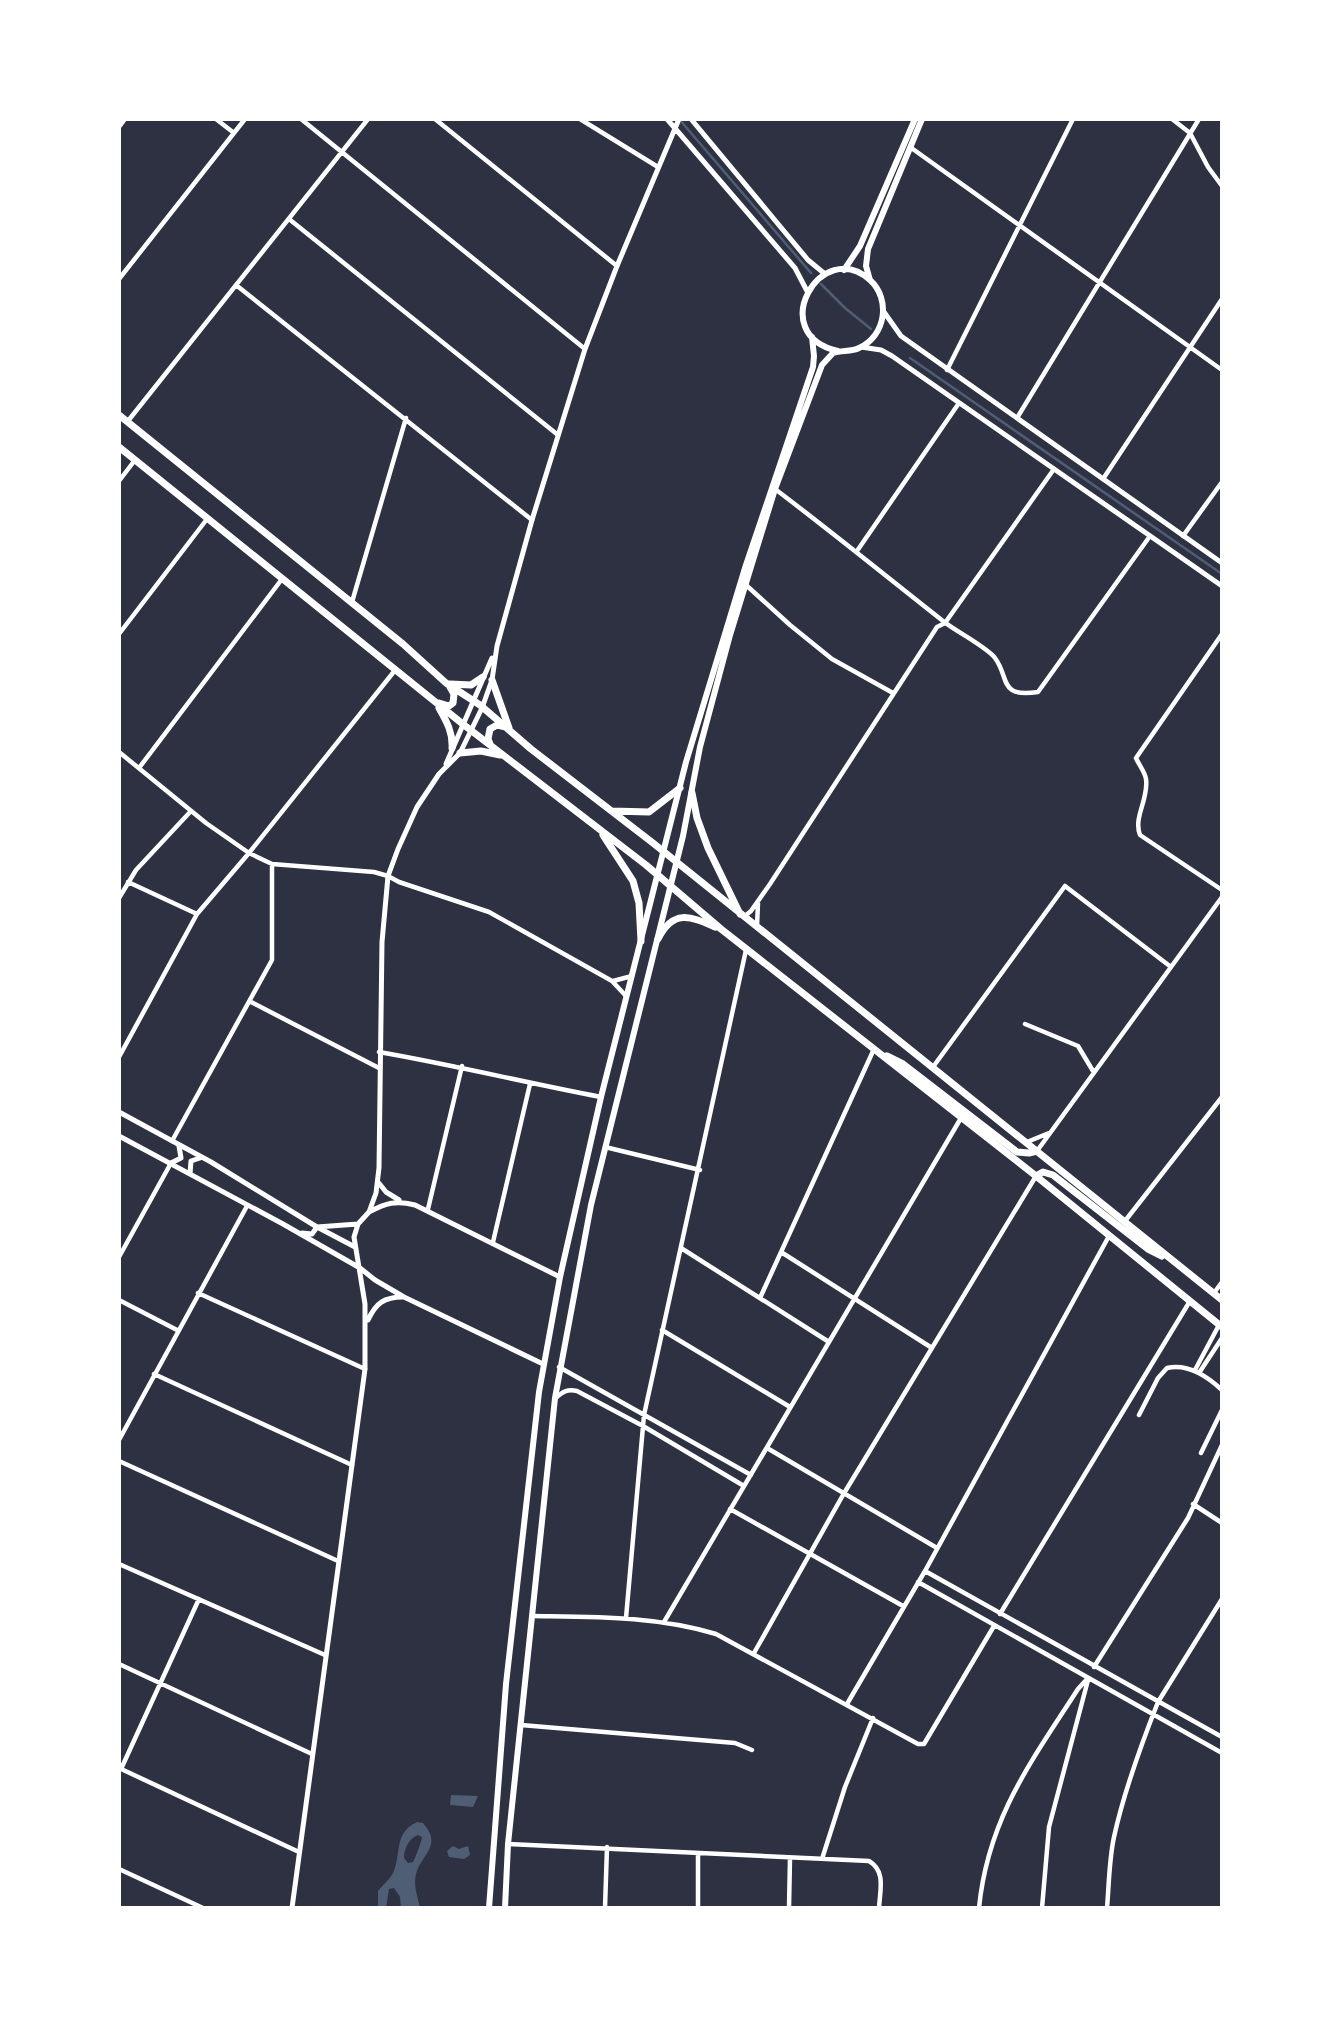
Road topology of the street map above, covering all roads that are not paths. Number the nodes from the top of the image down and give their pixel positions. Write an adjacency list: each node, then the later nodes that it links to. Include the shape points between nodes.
1 (125, 119): 16 (street)
2 (216, 119): 18 (street)
3 (246, 119): 18 (street)
4 (301, 119): 21 (street)
5 (368, 119): 21 (street)
6 (435, 119): 26 (street)
7 (580, 119): 22 (street)
8 (667, 119): 17 (street)
9 (679, 119): 17 (street)
10 (691, 119): 28 (street, via 807,260)
11 (915, 119): 27 (main road, via 860,246)
12 (922, 119): 20 (main road)
13 (1073, 119): 25 (street)
14 (1172, 119): 19 (street)
15 (1199, 119): 19 (street)
16 (119, 127)
17 (675, 127): 22 (street); 33 (street, via 795,268)
18 (234, 133): 29 (street)
19 (1190, 133): 23 (street); 31 (street)
20 (910, 147): 25 (street); 30 (main road, via 868,249)
21 (342, 152): 24 (street); 39 (street)
22 (658, 167): 26 (street)
23 (1222, 186)
24 (289, 219): 32 (street); 48 (street)
25 (1021, 224): 31 (street); 41 (street)
26 (617, 266): 39 (street)
27 (844, 270): 28 (main road); 30 (main road)
28 (825, 274): 33 (main road)
29 (119, 279)
30 (870, 280): 35 (main road, via 883,300)
31 (1100, 282): 37 (street); 46 (street)
32 (236, 285): 45 (street); 47 (street)
33 (807, 291): 36 (main road, via 802,315)
34 (1222, 299): 37 (street)
35 (884, 312): 38 (main road, via 877,333); 41 (street, via 901,336)
36 (812, 337): 40 (main road); 86 (main road, via 813,366 741,580)
37 (1191, 347): 42 (street); 52 (street)
38 (861, 348): 40 (main road); 43 (street, via 881,350)
39 (586, 349): 48 (street)
40 (838, 351): 55 (main road, via 818,374)
41 (947, 370): 46 (street)
42 (1222, 370)
43 (960, 402): 51 (street); 60 (street)
44 (119, 415): 47 (main road)
45 (406, 418): 57 (street); 65 (street)
46 (1017, 418): 52 (street)
47 (127, 422): 65 (main road)
48 (559, 436): 57 (street)
49 (119, 447): 50 (main road)
50 (135, 460): 53 (street); 56 (main road)
51 (1054, 469): 58 (street); 66 (street)
52 (1103, 479): 59 (street)
53 (119, 481)
54 (1222, 482): 59 (street)
55 (775, 489): 60 (street); 63 (main road)
56 (207, 519): 62 (main road); 67 (street)
57 (532, 520): 69 (street)
58 (1150, 536): 64 (street); 66 (street, via 1038,692 1022,694 1005,684 995,657)
59 (1183, 536): 61 (street)
60 (858, 551): 66 (street)
61 (1222, 563)
62 (282, 578): 70 (main road); 85 (street)
63 (745, 584): 74 (street, via 832,659); 87 (main road, via 699,747)
64 (1222, 586)
65 (352, 603): 73 (main road)
66 (945, 623): 74 (street, via 937,627)
67 (119, 634)
68 (1222, 634): 99 (street, via 1136,758 1146,777 1146,797 1137,827 1140,835)
69 (496, 648): 71 (street); 72 (street)
70 (396, 669): 76 (main road); 92 (street)
71 (483, 677): 73 (main road, via 471,685); 75 (street)
72 (492, 680): 77 (street); 79 (main road)
73 (446, 683): 75 (main road); 76 (main road, via 454,694 453,703)
74 (893, 693): 102 (street)
75 (473, 701): 77 (main road); 78 (street)
76 (435, 702): 78 (main road); 82 (main road)
77 (482, 708): 79 (main road); 80 (street)
78 (463, 724): 80 (main road); 82 (street)
79 (508, 728): 81 (main road, via 497,725 490,729 488,740); 89 (main road)
80 (472, 732): 81 (main road); 82 (street)
81 (495, 748): 84 (main road)
82 (456, 751): 84 (main road); 96 (street, via 418,807)
83 (119, 752): 85 (street)
84 (505, 756): 90 (main road)
85 (139, 768): 88 (street)
86 (680, 788): 89 (main road, via 649,812); 91 (main road)
87 (692, 793): 93 (main road); 104 (main road, via 708,848)
88 (191, 811): 92 (street); 97 (street)
89 (612, 811): 91 (main road)
90 (599, 828): 95 (main road); 108 (main road, via 633,881)
91 (664, 852): 93 (main road); 95 (main road)
92 (249, 853): 94 (street); 103 (street)
93 (676, 862): 98 (main road); 104 (main road)
94 (272, 864): 96 (street); 114 (street, via 274,951)
95 (657, 874): 98 (main road); 108 (main road)
96 (388, 876): 112 (street, via 489,912); 117 (street)
97 (128, 883): 101 (street); 103 (street)
98 (670, 885): 106 (main road); 107 (main road)
99 (1222, 890)
100 (1222, 897): 110 (street)
101 (119, 898)
102 (758, 902): 104 (street); 105 (street)
103 (197, 914): 118 (street)
104 (741, 916): 105 (main road)
105 (758, 928): 120 (main road)
106 (721, 929): 107 (main road, via 679,917 669,922); 109 (main road)
107 (658, 939): 133 (main road)
108 (641, 941): 111 (main road)
109 (746, 949): 116 (main road); 137 (street)
110 (1171, 967): 120 (street, via 1065,886); 122 (street)
111 (633, 975): 112 (street); 113 (main road)
112 (612, 981): 113 (street)
113 (627, 998): 124 (main road)
114 (251, 1002): 121 (street); 130 (street)
115 (1025, 1024): 122 (street, via 1078,1046)
116 (874, 1049): 127 (main road); 134 (main road, via 903,1064 1017,1152); 155 (street)
117 (379, 1052): 119 (street); 121 (street)
118 (119, 1057)
119 (461, 1066): 123 (street); 143 (street)
120 (933, 1067): 131 (main road)
121 (379, 1068): 140 (street)
122 (1093, 1071): 128 (street)
123 (530, 1084): 124 (street); 151 (street)
124 (601, 1097): 150 (main road)
125 (1222, 1097): 145 (street)
126 (119, 1112): 130 (street)
127 (961, 1118): 139 (main road); 165 (street)
128 (1050, 1132): 131 (street); 134 (street)
129 (119, 1136): 136 (street)
130 (172, 1142): 132 (street)
131 (1027, 1142): 134 (main road)
132 (179, 1145): 135 (street); 136 (street, via 181,1158)
133 (606, 1147): 137 (street); 152 (main road)
134 (1037, 1150): 145 (main road)
135 (203, 1158): 138 (street, via 191,1161); 147 (street)
136 (171, 1163): 138 (street); 156 (street)
137 (700, 1170): 154 (street)
138 (190, 1174): 142 (street)
139 (1036, 1176): 149 (main road); 157 (main road, via 1043,1172 1053,1175 1148,1249); 175 (street)
140 (378, 1181): 141 (street); 144 (street)
141 (402, 1202): 143 (street); 144 (street)
142 (247, 1206): 148 (street); 161 (street)
143 (428, 1209): 151 (street)
144 (369, 1212): 146 (street)
145 (1125, 1221): 157 (main road)
146 (358, 1224): 147 (street); 153 (street)
147 (317, 1227): 148 (street, via 312,1234); 153 (street)
148 (293, 1230): 158 (street)
149 (1109, 1236): 168 (main road); 202 (street)
150 (569, 1239): 152 (main road); 159 (main road)
151 (493, 1242): 159 (street)
152 (584, 1242): 177 (main road)
153 (355, 1247): 158 (street)
154 (681, 1248): 164 (street); 172 (street)
155 (781, 1252): 164 (street); 165 (street)
156 (119, 1257)
157 (1176, 1262): 162 (main road)
158 (360, 1268): 163 (street); 169 (street)
159 (560, 1277): 176 (main road)
160 (1222, 1282): 162 (street)
161 (198, 1293): 171 (street); 178 (street)
162 (1213, 1293): 167 (main road)
163 (404, 1297): 169 (street, via 382,1301); 176 (street)
164 (760, 1298): 174 (street)
165 (854, 1298): 174 (street); 175 (street)
166 (119, 1300): 171 (street)
167 (1222, 1300)
168 (1190, 1301): 170 (main road); 214 (street)
169 (367, 1323): 178 (street)
170 (1221, 1326): 179 (street)
171 (177, 1330): 180 (street)
172 (662, 1330): 183 (street); 185 (street)
173 (1222, 1338): 179 (street)
174 (829, 1342): 183 (street)
175 (932, 1348): 196 (street)
176 (543, 1364): 200 (main road)
177 (559, 1367): 182 (main road); 185 (street)
178 (365, 1368): 193 (street)
179 (1197, 1372): 181 (street); 186 (street, via 1167,1368)
180 (154, 1374): 188 (street); 193 (street)
181 (1222, 1390)
182 (555, 1398): 187 (street, via 563,1391 578,1391); 201 (main road)
183 (790, 1408): 190 (street)
184 (1222, 1410): 191 (street)
185 (644, 1415): 187 (street); 194 (street)
186 (1139, 1415)
187 (643, 1426): 195 (street); 216 (street)
188 (119, 1440)
189 (1222, 1445): 197 (street)
190 (766, 1448): 194 (street); 196 (street)
191 (1201, 1454)
192 (119, 1461): 204 (street)
193 (352, 1465): 204 (street)
194 (751, 1475): 195 (street)
195 (744, 1486): 198 (street)
196 (843, 1494): 202 (street); 203 (street)
197 (1193, 1504): 199 (street); 222 (street)
198 (730, 1509): 203 (street); 217 (street)
199 (1222, 1523)
200 (522, 1546): 201 (main road); 244 (main road)
201 (539, 1547): 215 (main road)
202 (937, 1548): 206 (street)
203 (810, 1553): 212 (street); 219 (street)
204 (338, 1561): 220 (street)
205 (119, 1564): 209 (street)
206 (925, 1571): 207 (street); 208 (street)
207 (918, 1582): 211 (street); 212 (street)
208 (957, 1589): 211 (street); 214 (street)
209 (199, 1599): 220 (street); 224 (street)
210 (1222, 1599): 213 (street)
211 (951, 1600): 218 (street)
212 (904, 1606): 226 (street)
213 (1219, 1609): 225 (street)
214 (1000, 1614): 222 (street)
215 (531, 1616): 216 (street); 229 (main road)
216 (626, 1618): 217 (street)
217 (664, 1622): 219 (street, via 716,1634)
218 (994, 1626): 223 (street); 228 (street, via 924,1744)
219 (754, 1653): 226 (street)
220 (325, 1655): 233 (street)
221 (119, 1664): 224 (street)
222 (1094, 1667): 225 (street)
223 (1088, 1678): 227 (street); 250 (street, via 1010,1798 995,1832); 251 (street, via 1049,1828)
224 (160, 1683): 233 (street); 234 (street)
225 (1158, 1702): 227 (street); 230 (street)
226 (847, 1704): 228 (street)
227 (1152, 1715): 232 (street); 252 (street, via 1114,1840)
228 (873, 1718): 240 (street)
229 (520, 1724): 231 (street, via 735,1743); 235 (main road)
230 (1222, 1737)
231 (752, 1750)
232 (1222, 1753)
233 (312, 1754): 237 (street)
234 (120, 1768): 237 (street)
235 (508, 1844): 236 (street); 245 (main road)
236 (607, 1847): 238 (street); 246 (street)
237 (299, 1852): 243 (street)
238 (698, 1855): 239 (street); 247 (street)
239 (790, 1858): 240 (street); 248 (street)
240 (822, 1859): 249 (street, via 869,1861 877,1866 881,1874)
241 (119, 1869): 242 (street)
242 (203, 1908)
243 (292, 1908)
244 (489, 1908)
245 (505, 1908)
246 (605, 1908)
247 (698, 1908)
248 (789, 1908)
249 (879, 1908)
250 (979, 1908)
251 (1042, 1908)
252 (1107, 1908)

